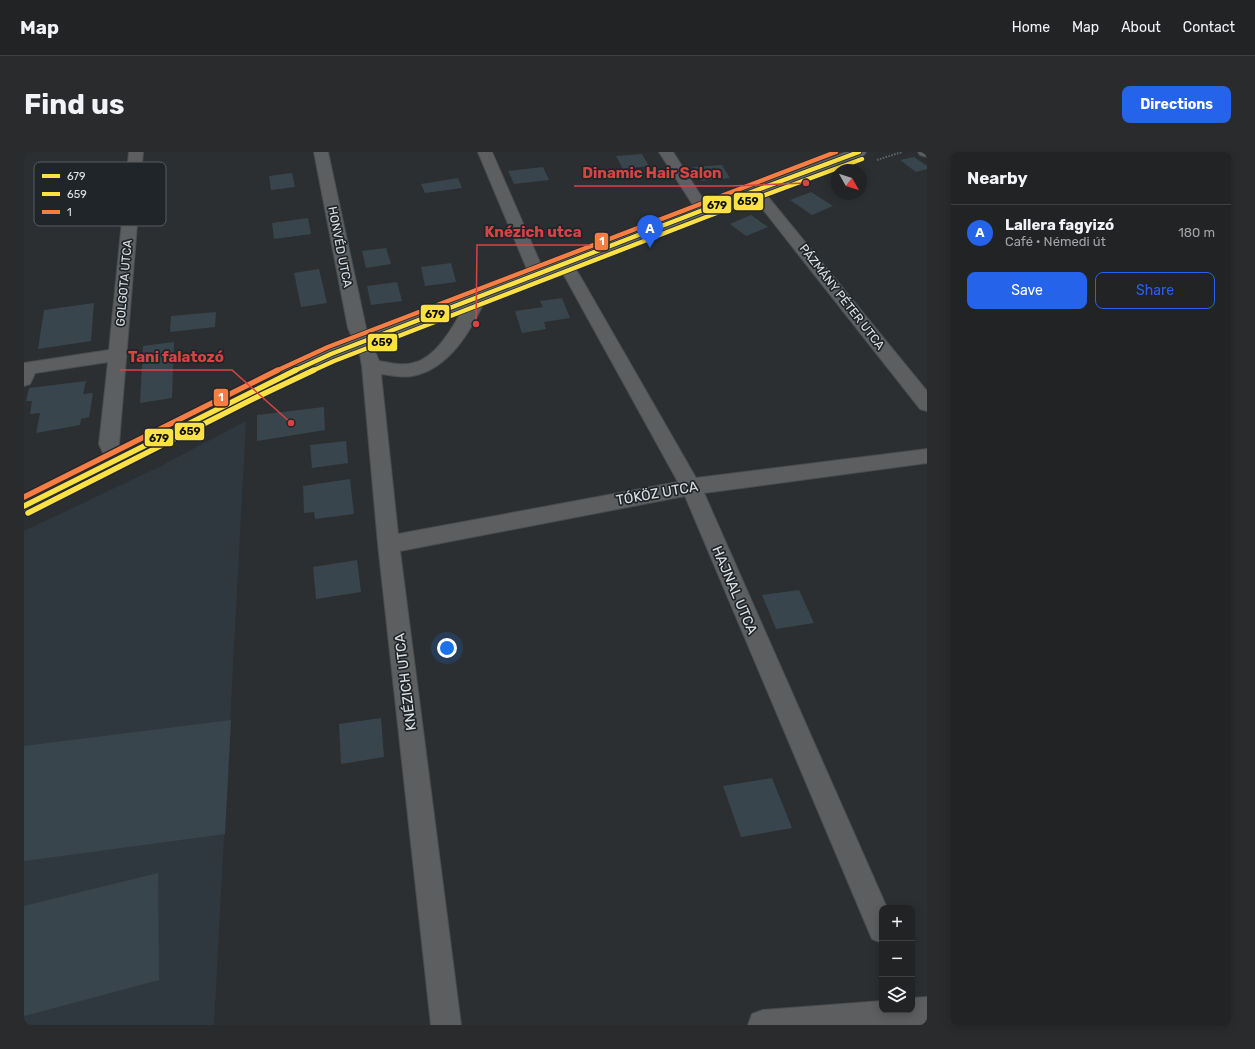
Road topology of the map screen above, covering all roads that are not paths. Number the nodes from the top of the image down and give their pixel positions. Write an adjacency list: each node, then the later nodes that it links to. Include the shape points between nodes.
1 (136, 152): 6 (street, GOLGOTA UTCA)
2 (321, 152): 13 (street, HONVÉD UTCA, via 357,328)
3 (485, 152): 11 (street)
4 (666, 152): 8 (street)
5 (853, 153): 7 (main road)
6 (135, 162)
7 (755, 190): 8 (main road); 17 (street, PÁZMÁNY PÉTER UTCA)
8 (704, 210): 10 (main road)
9 (129, 226): 14 (street, GOLGOTA UTCA)
10 (563, 264): 11 (main road); 20 (street, HAJNAL UTCA)
11 (537, 274): 12 (main road)
12 (479, 296): 13 (main road); 15 (street, via 472,313 459,332 422,367 411,370)
13 (362, 341): 15 (street, KNÉZICH UTCA); 19 (main road, via 275,379)
14 (118, 355): 16 (street, via 27,368); 19 (street, GOLGOTA UTCA, via 110,444)
15 (371, 366): 22 (street, KNÉZICH UTCA)
16 (24, 380)
17 (927, 404)
18 (927, 456): 20 (street, TÓKÖZ UTCA)
19 (116, 461): 21 (main road)
20 (691, 487): 22 (street, TÓKÖZ UTCA); 23 (street, HAJNAL UTCA)
21 (24, 506)
22 (389, 544): 25 (street, KNÉZICH UTCA)
23 (879, 922)
24 (919, 1008): 26 (street)
25 (446, 1025)
26 (763, 1025)

